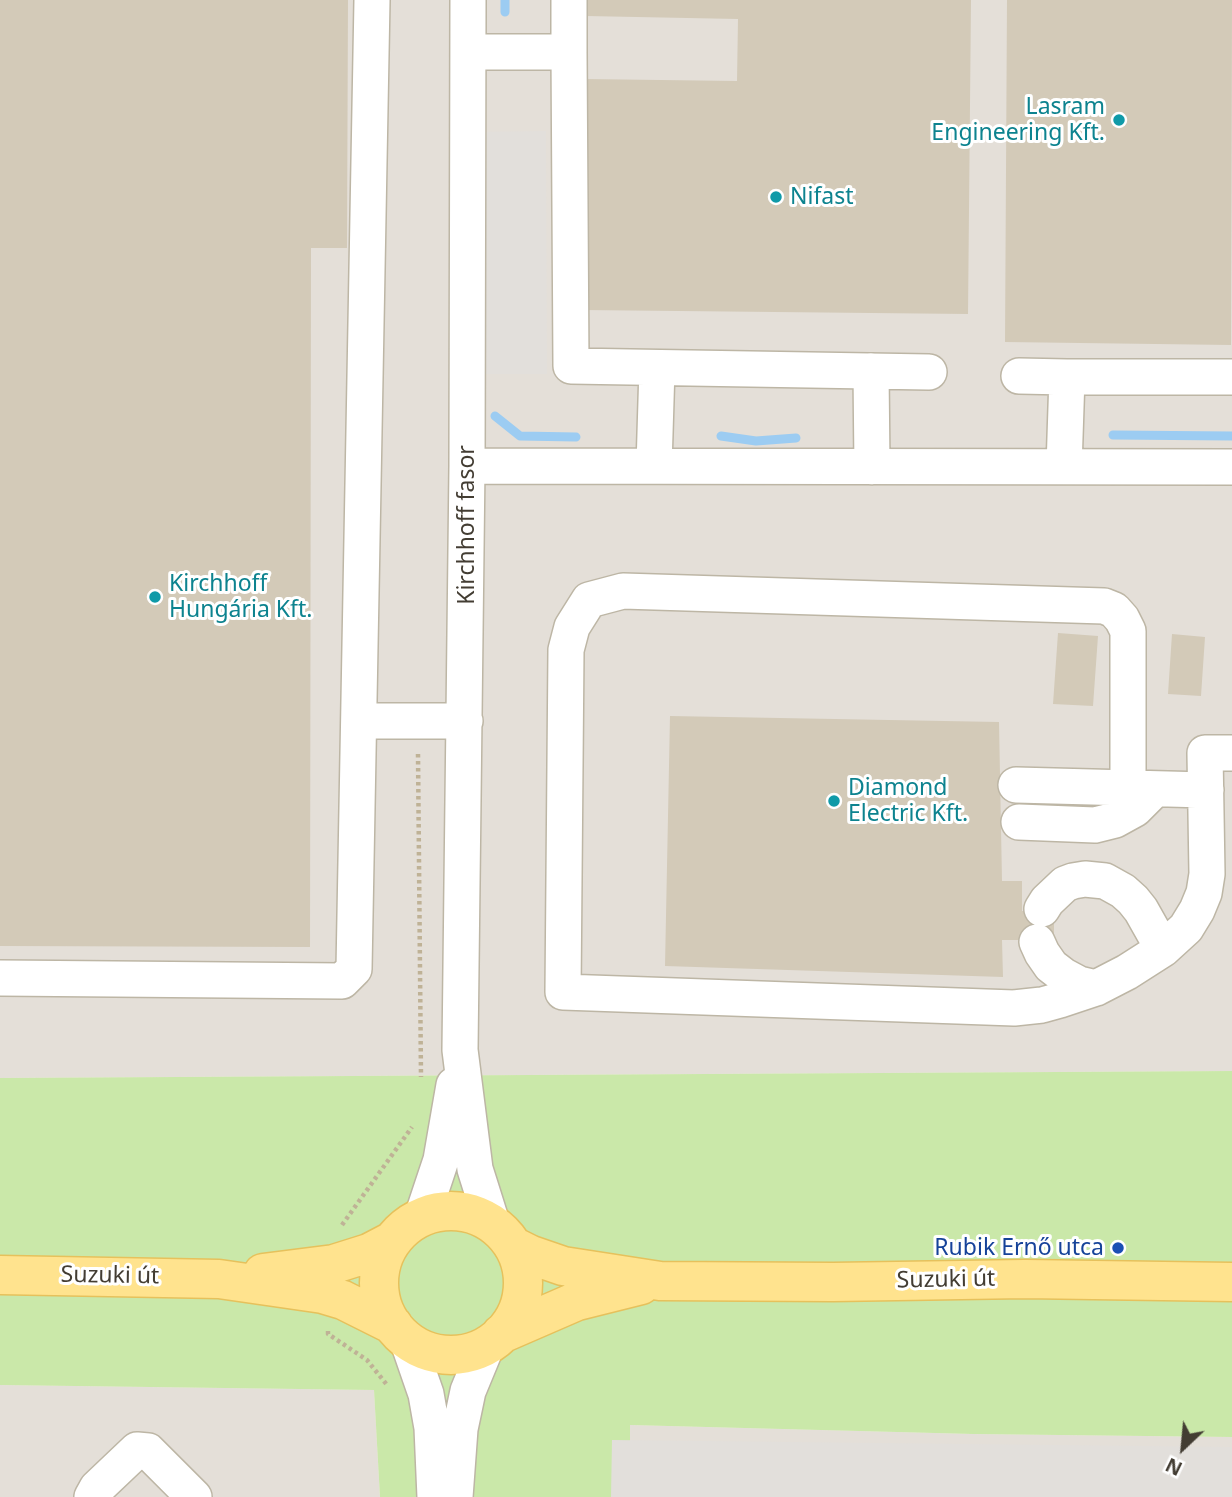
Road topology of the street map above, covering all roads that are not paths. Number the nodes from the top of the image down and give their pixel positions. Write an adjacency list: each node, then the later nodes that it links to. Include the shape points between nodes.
1 (373, 0): 17 (street)
2 (468, 0): 4 (street, Kirchhoff fasor)
3 (569, 0): 5 (street)
4 (469, 52): 5 (street); 12 (street, Kirchhoff fasor)
5 (569, 52): 6 (street, via 571,366)
6 (657, 368): 7 (street); 13 (street)
7 (871, 372): 8 (street); 14 (street)
8 (929, 373)
9 (1019, 376): 10 (street)
10 (1067, 377): 11 (street); 15 (street)
11 (1232, 377)
12 (467, 466): 13 (street); 18 (street, Kirchhoff fasor)
13 (654, 466): 14 (street)
14 (872, 467): 15 (street)
15 (1064, 467): 16 (street)
16 (1232, 467)
17 (359, 721): 18 (street); 25 (street, via 354,970 342,981)
18 (465, 721): 27 (street, Kirchhoff fasor)
19 (1232, 752): 22 (street, via 1205,753)
20 (1016, 785): 21 (street)
21 (1142, 789): 22 (street); 23 (street, via 1135,809 1105,823); 26 (street, via 1128,631 1114,610 1104,606 624,591 589,600 572,627 566,650 563,992 1014,1008 1042,1005)
22 (1206, 790): 24 (street, via 1204,893 1186,928)
23 (1019, 822)
24 (1163, 949): 26 (street); 26 (street, via 1141,910 1123,891 1095,879 1065,884 1047,901 1040,926 1042,953 1064,976)
25 (0, 978)
26 (1096, 988)
27 (460, 1051): 28 (street, Kirchhoff fasor, via 440,1160); 29 (street, Kirchhoff fasor, via 475,1169)
28 (422, 1216): 29 (main road, via 460,1211 479,1216); 30 (main road)
29 (503, 1235): 33 (main road, via 531,1255 563,1266); 36 (main road, via 522,1267 523,1290 517,1313)
30 (392, 1241): 32 (main road, Suzuki út, via 352,1259); 35 (main road, via 379,1282 382,1304)
31 (0, 1275): 32 (main road, Suzuki út)
32 (328, 1280): 35 (main road, via 343,1300)
33 (660, 1281): 34 (main road, Suzuki út); 36 (main road, via 577,1301)
34 (1232, 1282)
35 (400, 1332): 36 (main road, via 428,1351 451,1355 471,1352); 39 (street, via 426,1394)
36 (494, 1340): 40 (street, via 468,1391)
37 (92, 1497): 38 (street, via 137,1450 148,1451)
38 (194, 1497)
39 (435, 1497)
40 (455, 1497)

